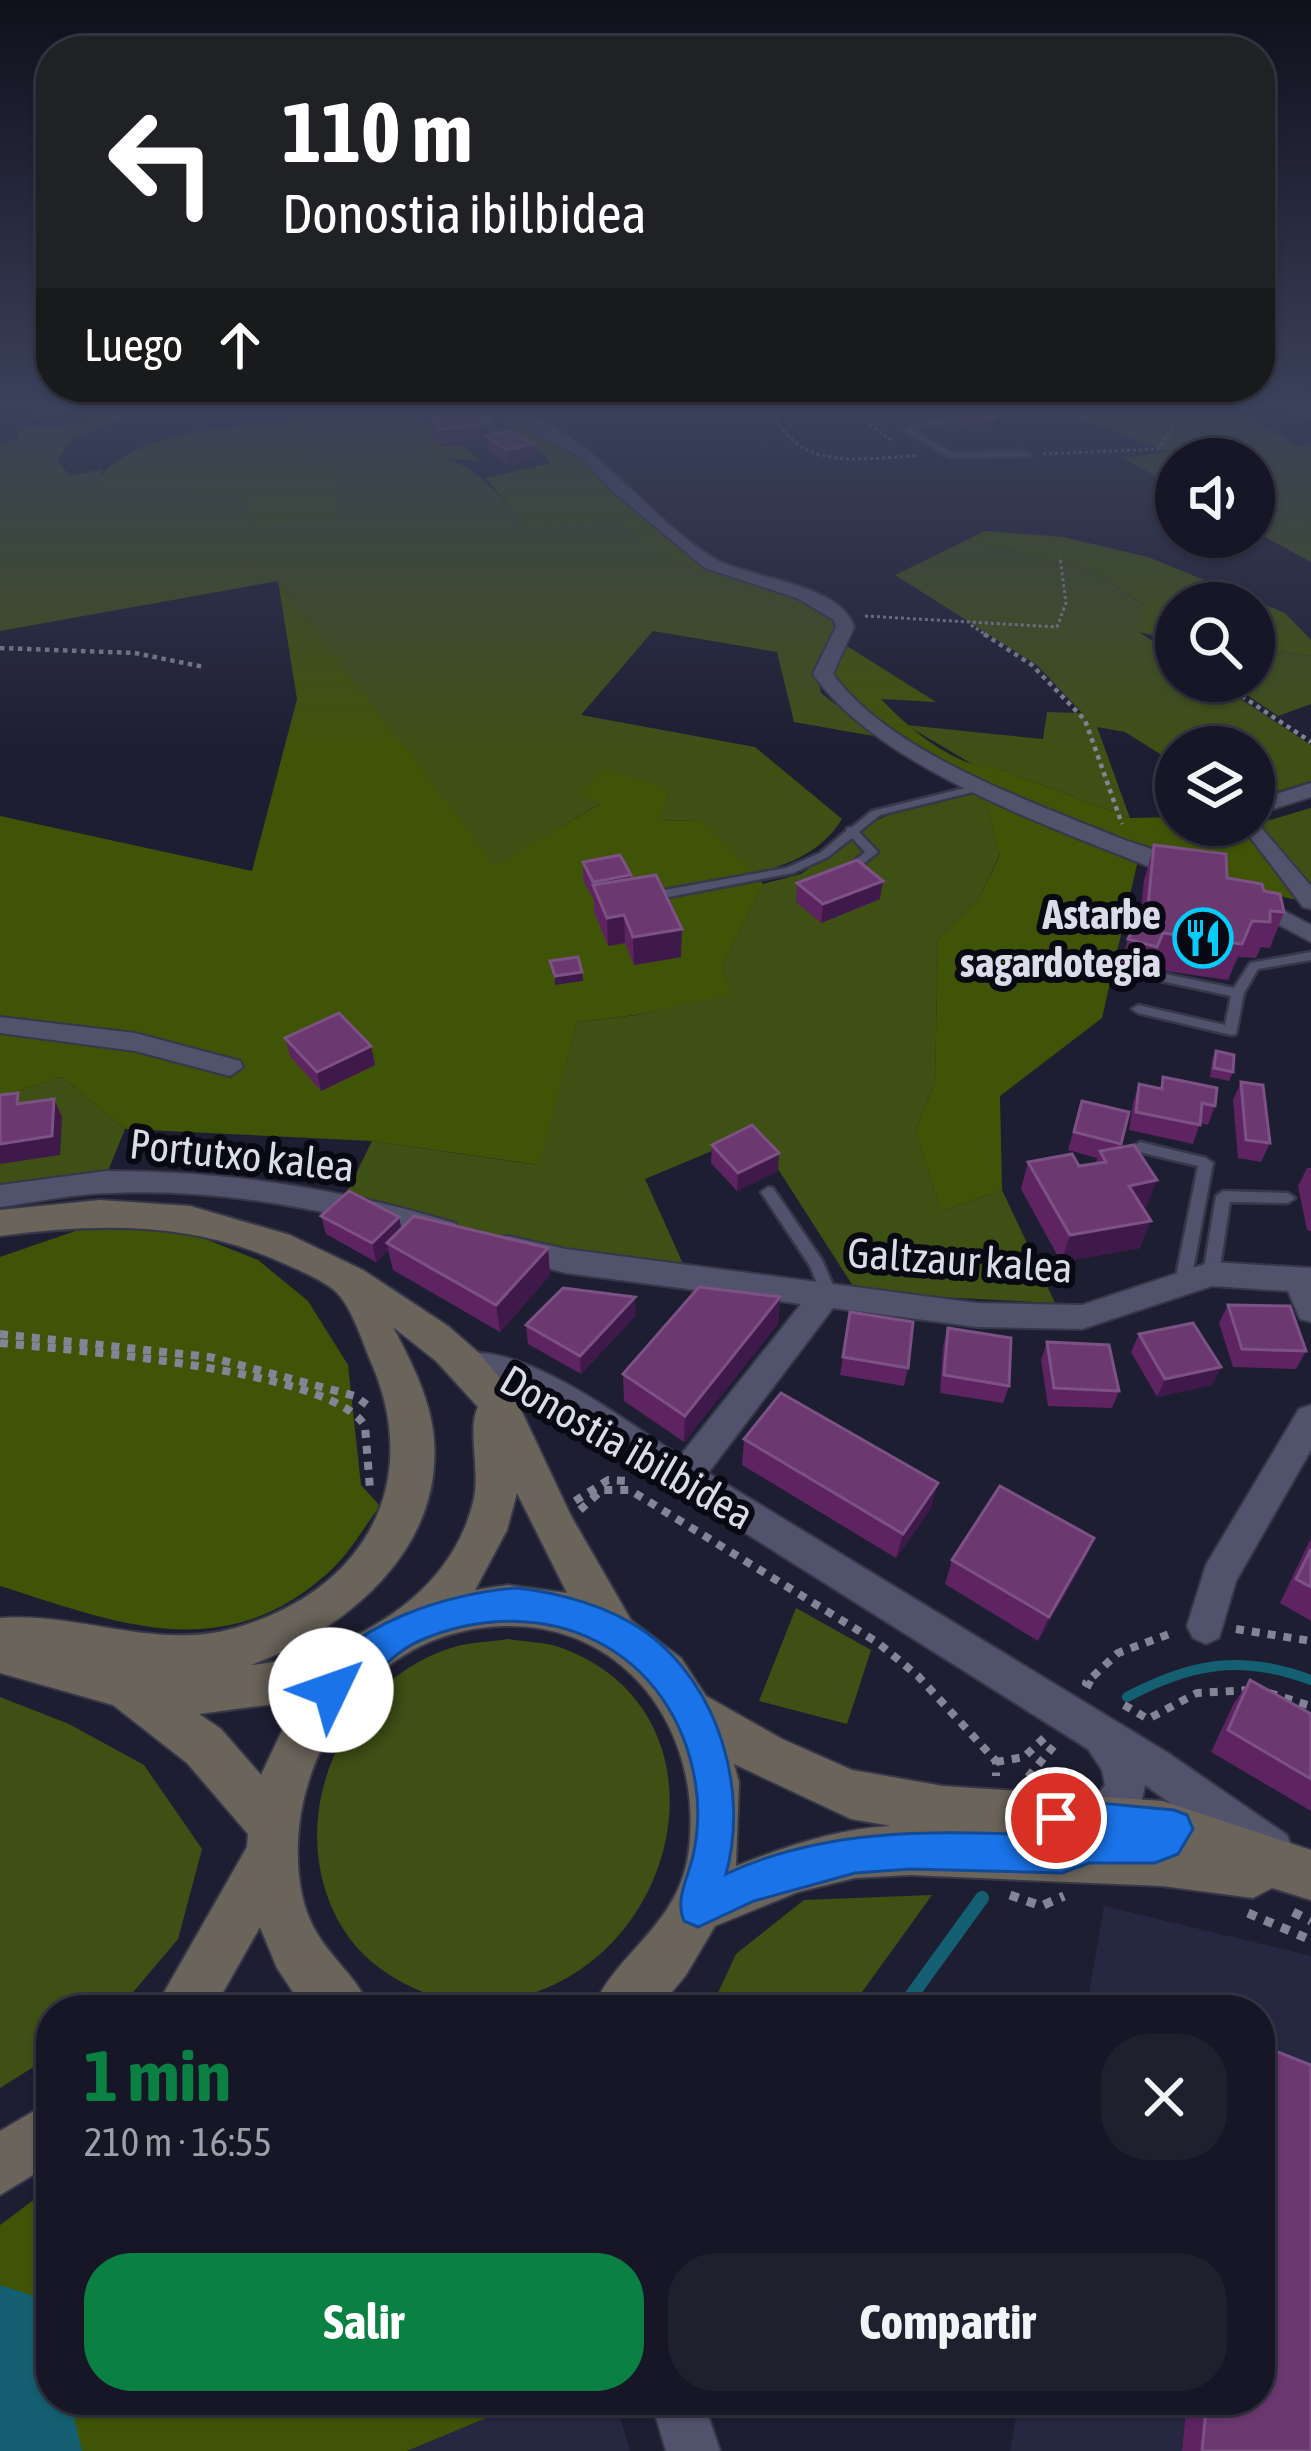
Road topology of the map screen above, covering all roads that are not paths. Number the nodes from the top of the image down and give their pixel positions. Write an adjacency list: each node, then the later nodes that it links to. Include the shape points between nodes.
1 (661, 523): 2 (street, via 711,564 803,594 842,617 823,674 829,690)
2 (981, 787): 5 (lane, via 909,802); 10 (street, via 1227,890)
3 (1311, 790): 4 (street)
4 (1275, 801)
5 (851, 830): 7 (lane, via 872,852); 8 (lane, via 789,871)
6 (1268, 846): 9 (street)
7 (851, 868)
8 (627, 900)
9 (1311, 902)
10 (1311, 935)
11 (1311, 956): 13 (lane, via 1254,966)
12 (1165, 978): 13 (lane)
13 (1238, 994): 14 (lane, via 1231,1031)
14 (1138, 1009)
15 (0, 1025): 16 (street, via 135,1042)
16 (230, 1067)
17 (1140, 1148): 22 (lane, via 1206,1163)
18 (768, 1192): 25 (lane)
19 (0, 1196): 25 (street, Portutxo kalea, via 176,1182 325,1198 566,1261)
20 (1288, 1198): 22 (lane, via 1222,1196)
21 (0, 1223): 23 (main road, Donostia ibilbidea, via 85,1212 178,1214 261,1235)
22 (1197, 1278): 24 (street, Galtzaur kalea); 25 (street, Galtzaur kalea, via 1082,1317 977,1315)
23 (350, 1280): 26 (main road, Donostia ibilbidea); 31 (main road, via 398,1382 415,1450 397,1524 363,1572 300,1622 222,1653 158,1658 34,1634)
24 (1307, 1290)
25 (828, 1292): 28 (street, Galtzaur kalea)
26 (472, 1371): 28 (street, Donostia ibilbidea, via 511,1370); 30 (main road, via 511,1428 554,1527); 32 (main road, via 499,1450 490,1521 458,1579)
27 (1311, 1419): 29 (street, via 1219,1577)
28 (685, 1476): 36 (street, Donostia ibilbidea)
29 (1206, 1626)
30 (614, 1631): 32 (main road, via 554,1608 517,1604 443,1615); 35 (main road, via 676,1687)
31 (0, 1639)
32 (386, 1643): 34 (main road, via 244,1691); 40 (main road, via 331,1690 303,1730)
33 (0, 1651): 34 (main road)
34 (123, 1688): 40 (main road, via 204,1746)
35 (690, 1712): 39 (main road, via 850,1794); 42 (main road, via 716,1790 714,1848)
36 (1096, 1730): 37 (street, Donostia ibilbidea); 39 (street, Donostia ibilbidea, via 1121,1760 1126,1789 1115,1810)
37 (1154, 1767): 38 (street, via 1175,1796); 41 (street, Donostia ibilbidea)
38 (1174, 1829): 39 (main road); 41 (main road)
39 (1078, 1837): 41 (main road); 42 (main road, via 855,1853 749,1883)
40 (272, 1838): 44 (main road); 45 (main road, via 288,1934)
41 (1306, 1876)
42 (698, 1907): 43 (main road)
43 (657, 1989)
44 (192, 1995)
45 (330, 1995)
46 (682, 2415): 47 (street)
47 (693, 2451)

